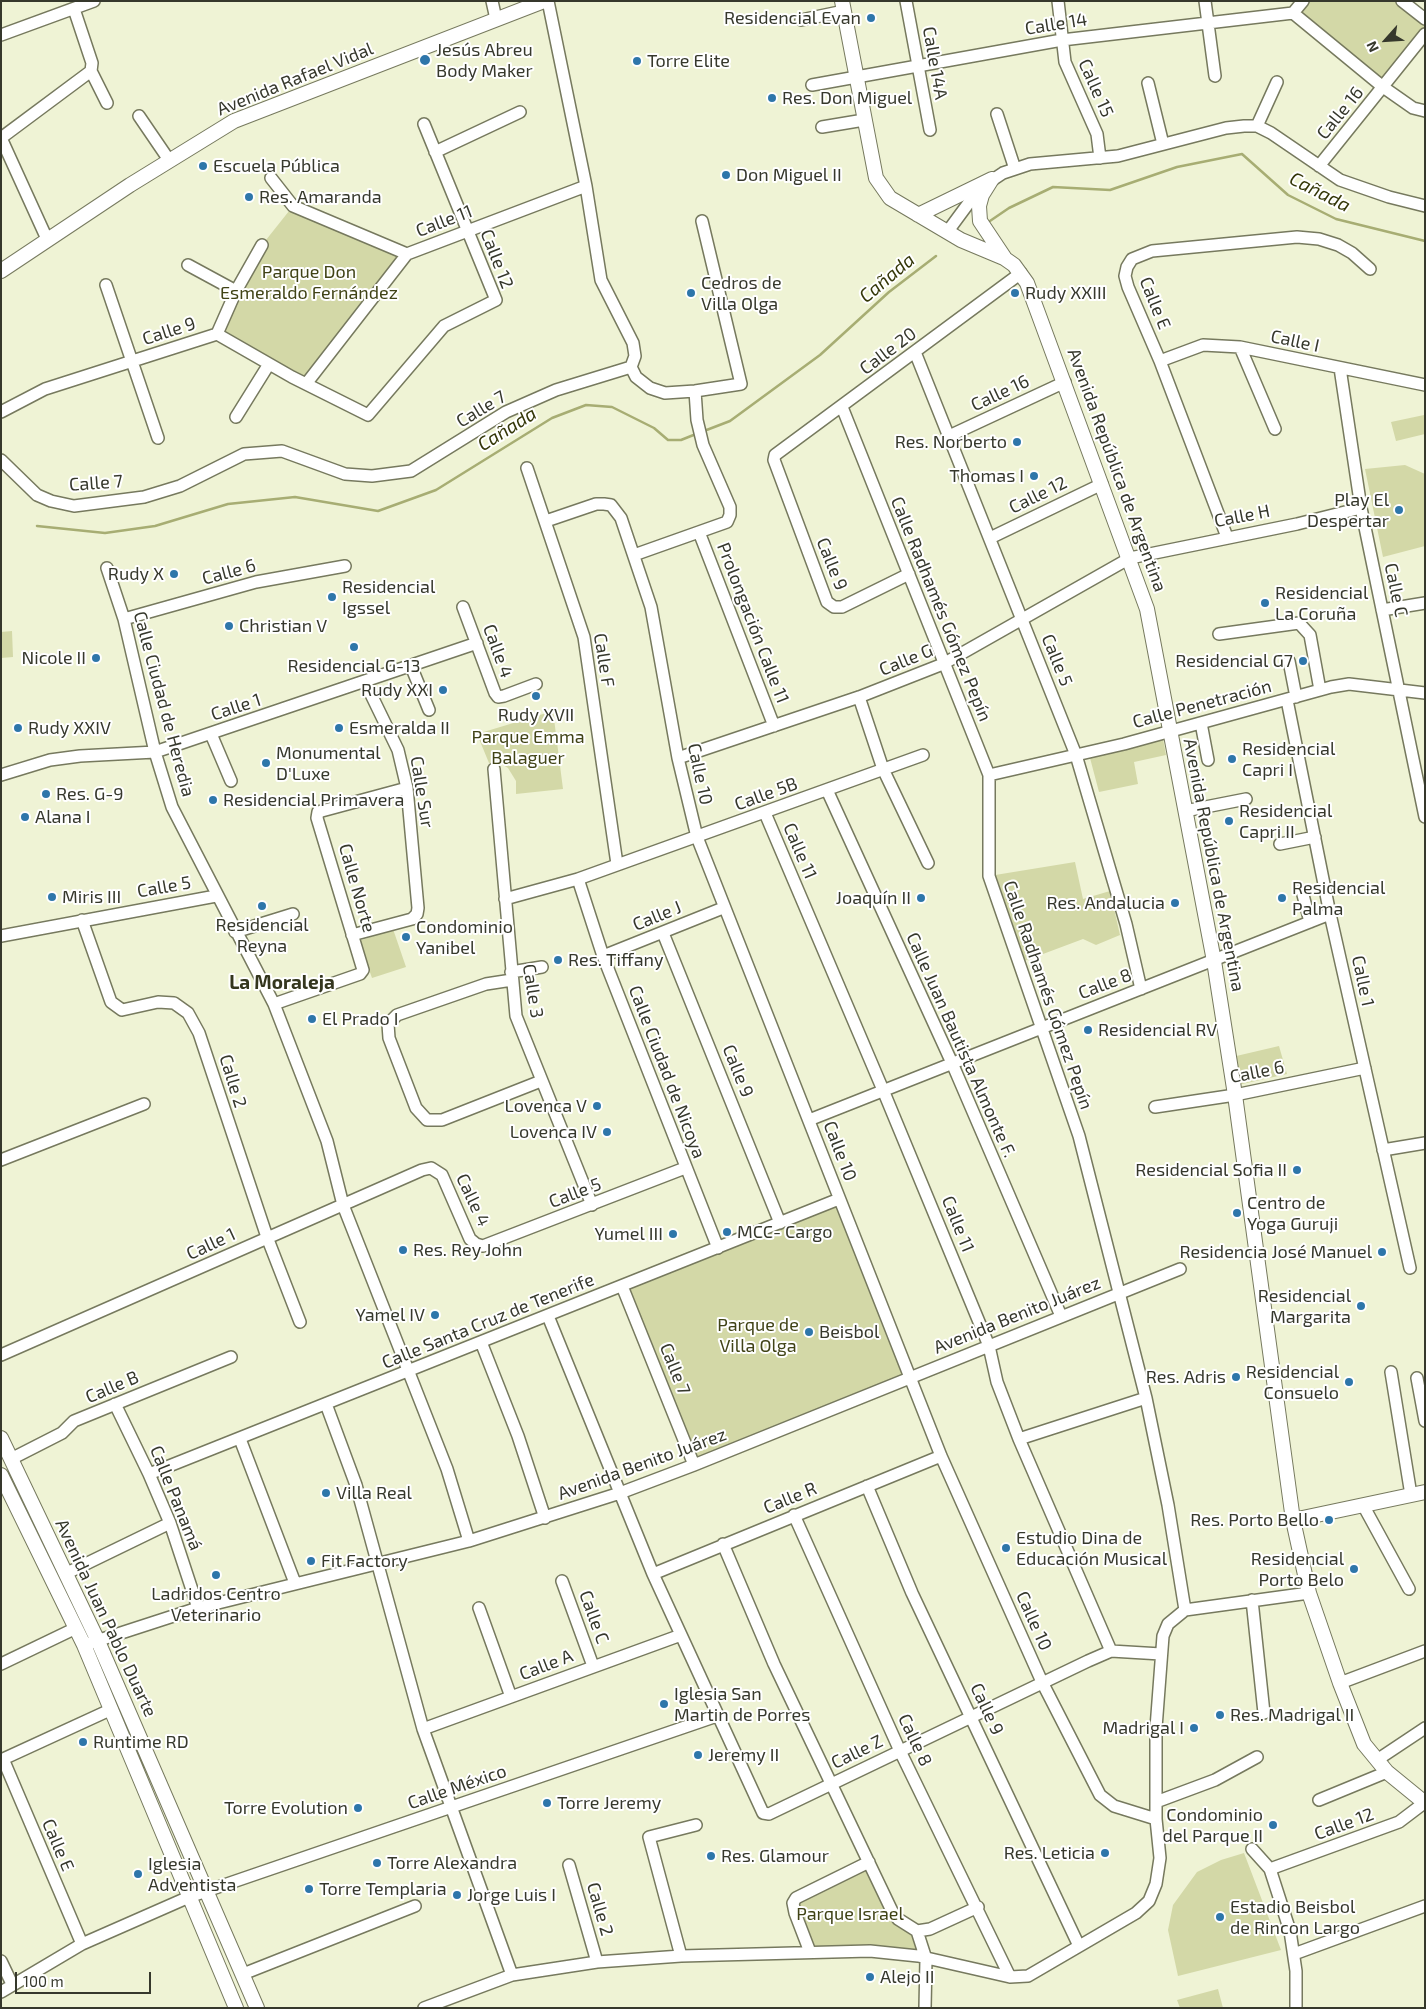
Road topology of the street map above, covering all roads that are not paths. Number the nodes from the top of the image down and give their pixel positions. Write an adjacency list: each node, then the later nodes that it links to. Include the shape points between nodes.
1 (94, 1): 10 (street)
2 (492, 1): 12 (street)
3 (546, 1): 12 (main road, Avenida Rafael Vidal); 46 (street)
4 (906, 1): 19 (street, Calle 14A)
5 (1058, 1): 18 (street, Calle 15)
6 (1205, 1): 15 (street)
7 (1303, 1): 11 (street)
8 (1402, 1): 13 (street)
9 (843, 6): 14 (street); 22 (main road, Avenida República de Argentina)
10 (74, 9): 17 (street); 20 (street, via 92,62)
11 (1293, 13): 15 (street, Calle 14); 26 (street)
12 (496, 19): 41 (main road, Avenida Rafael Vidal, via 234,121)
13 (1425, 19)
14 (801, 20)
15 (1208, 21): 18 (street, Calle 14); 21 (street)
16 (1425, 34): 26 (street, Calle 16)
17 (1, 35)
18 (1062, 40): 19 (street, Calle 14); 40 (street, Calle 15, via 1070,78 1097,134)
19 (918, 65): 22 (street, Calle 14); 36 (street, Calle 14A)
20 (90, 71): 27 (street); 37 (street)
21 (1214, 76)
22 (856, 77): 25 (street, Calle 14); 32 (main road, Avenida República de Argentina)
23 (1277, 82): 34 (street)
24 (1148, 83): 38 (street)
25 (812, 85)
26 (1383, 87): 28 (street, via 1413,108); 42 (street, Calle 16)
27 (107, 103)
28 (1425, 111)
29 (520, 112): 39 (street)
30 (997, 114): 43 (street)
31 (139, 116): 41 (street)
32 (864, 120): 35 (street); 48 (main road, Avenida República de Argentina, via 876,178 882,189 890,198)
33 (424, 124): 39 (street, Calle 12)
34 (1257, 126): 38 (street, via 1226,128); 42 (street)
35 (822, 128)
36 (930, 130)
37 (1, 138): 52 (street)
38 (1163, 144): 40 (street)
39 (436, 152): 50 (street, Calle 12)
40 (1100, 158): 43 (street)
41 (168, 160): 52 (main road, Avenida Rafael Vidal)
42 (1318, 166): 47 (street, via 1340,180)
43 (1015, 168): 45 (street)
44 (271, 178): 54 (street, Calle 11, via 293,206)
45 (992, 178): 48 (main road); 51 (street, via 968,202); 55 (main road, via 982,195 980,221)
46 (586, 186): 50 (street, Calle 11); 68 (street, via 601,280 633,343 635,356)
47 (1425, 206)
48 (918, 215): 51 (main road, Avenida República de Argentina)
49 (702, 221): 73 (street, via 741,384)
50 (468, 231): 54 (street, Calle 11); 76 (street, Calle 12, via 496,300 444,326)
51 (948, 231): 55 (main road, Avenida República de Argentina)
52 (47, 240): 58 (main road, Avenida Rafael Vidal)
53 (262, 245): 61 (street)
54 (407, 254): 71 (street)
55 (1004, 258): 59 (main road, Avenida República de Argentina)
56 (188, 265): 61 (street)
57 (1370, 269): 65 (street, Calle E, via 1338,245 1297,238 1142,254 1132,259 1125,276)
58 (1, 271)
59 (1022, 273): 64 (street, Calle 20); 70 (main road, Avenida República de Argentina, via 1034,296)
60 (106, 285): 66 (street)
61 (236, 291): 62 (street)
62 (217, 334): 66 (street, Calle 9); 67 (street, Calle 9)
63 (1240, 346): 65 (street, Calle I, via 1202,345); 69 (street, Calle I); 78 (street)
64 (915, 352): 74 (street, Calle 20); 79 (street, Calle 5)
65 (1160, 361): 88 (street, Calle E)
66 (132, 362): 75 (street, Calle 9, via 45,389); 80 (street)
67 (269, 364): 71 (street, Calle 9); 77 (street)
68 (631, 367): 73 (street, via 636,377 650,388 665,392); 82 (street, Calle 7, via 556,390 514,408 411,471 392,474 345,474 282,451 244,454 180,486 144,497 74,506 37,495)
69 (1340, 368): 72 (street, Calle I); 85 (street, Calle C)
70 (1065, 382): 79 (street, Calle 16); 84 (main road, Avenida República de Argentina)
71 (306, 384): 76 (street, Calle 9)
72 (1425, 385)
73 (695, 391): 87 (street, via 696,420 703,445 730,507 727,522)
74 (842, 407): 81 (street, Calle 20); 94 (street, Calle Radhamés Gómez Pepín)
75 (1, 412)
76 (368, 415)
77 (236, 418)
78 (1275, 428)
79 (949, 436): 89 (street, Calle 5)
80 (158, 438)
81 (775, 455): 94 (street, Calle 9, via 774,460 827,602 834,607 842,607)
82 (1, 460)
83 (527, 468): 86 (street, Calle F)
84 (1102, 484): 89 (street, Calle 12); 91 (main road, Avenida República de Argentina)
85 (1361, 508): 88 (street, Calle H, via 1297,524); 97 (street, Calle C)
86 (546, 521): 90 (street, Calle 10, via 596,504 611,505 621,518); 137 (street, Calle F, via 584,637)
87 (699, 532): 90 (street); 114 (street, Prolongación Calle 11)
88 (1227, 536): 91 (street, Calle H)
89 (990, 538): 99 (street, Calle 5)
90 (634, 555): 120 (street, Calle 10, via 651,607)
91 (1130, 558): 99 (street, Calle G); 115 (main road, Avenida República de Argentina, via 1148,609)
92 (345, 566): 98 (street, Calle 6, via 256,582)
93 (107, 568): 98 (street, Calle Ciudad de Heredia)
94 (909, 574): 103 (street, Calle Radhamés Gómez Pepín)
95 (1425, 602): 97 (street)
96 (463, 607): 101 (street, Calle 4)
97 (1382, 610): 108 (street, Calle C)
98 (124, 619): 117 (street, Calle Ciudad de Heredia)
99 (1022, 619): 103 (street, Calle G); 118 (street, Calle 5)
100 (1219, 634): 107 (street, via 1299,623 1310,635)
101 (477, 643): 104 (street, Calle 1); 106 (street, Calle 4, via 498,697)
102 (1289, 661): 111 (street, Calle 1)
103 (943, 664): 110 (street, Calle G); 124 (street, Calle Radhamés Gómez Pepín)
104 (411, 666): 105 (street, Calle 1); 112 (street)
105 (365, 682): 116 (street, Calle 1); 127 (street, Calle Sur, via 398,750)
106 (536, 684)
107 (1320, 690): 108 (street, Calle Penetración, via 1349,684); 111 (street, Calle Penetración)
108 (1399, 690): 109 (street, Calle Penetración); 132 (street, Calle C)
109 (1425, 693)
110 (859, 698): 114 (street, Calle G); 123 (street)
111 (1292, 698): 113 (street, Calle Penetración); 134 (street, Calle 1)
112 (429, 710)
113 (1201, 723): 115 (street, Calle Penetración); 121 (street)
114 (774, 726): 120 (street, Calle G)
115 (1170, 732): 118 (street, Calle Penetración); 130 (main road, Avenida República de Argentina)
116 (211, 734): 117 (street, Calle 1); 126 (street)
117 (155, 752): 125 (street, Calle 1, via 50,760); 140 (street, Calle Ciudad de Heredia, via 172,808)
118 (1076, 754): 124 (street, Calle Penetración); 155 (street, Calle 5, via 1126,924)
119 (923, 755): 123 (street, Calle 5B)
120 (678, 758): 133 (street, Calle 10)
121 (1208, 760)
122 (494, 769): 141 (street, Calle 3)
123 (883, 769): 128 (street, Calle 5B); 136 (street)
124 (989, 775): 157 (street, Calle Radhamés Gómez Pepín, via 989,876)
125 (1, 776)
126 (231, 781)
127 (407, 788): 149 (street, Calle Sur, via 417,914 412,919); 149 (street, Calle Norte, via 318,812 317,818)
128 (828, 790): 131 (street, Calle 5B); 158 (street, Calle Juan Bautista Almonte F.)
129 (1246, 799): 130 (street)
130 (1185, 811): 152 (main road, Avenida República de Argentina)
131 (765, 813): 133 (street, Calle 5B); 161 (street, Calle 11)
132 (1425, 817)
133 (697, 837): 137 (street, Calle 5B); 142 (street, Calle 10)
134 (1315, 837): 135 (street); 144 (street, Calle 1)
135 (1280, 844)
136 (928, 863)
137 (617, 864): 138 (street, Calle 5B)
138 (578, 879): 141 (street, Calle 5B); 151 (street, Calle Ciudad de Nicoya)
139 (1302, 891): 146 (street)
140 (216, 896): 145 (street, Calle 5); 147 (street, Calle Ciudad de Heredia)
141 (505, 899): 154 (street, Calle 3)
142 (723, 908): 148 (street, Calle J); 165 (street, Calle 10)
143 (293, 914): 147 (street)
144 (1330, 914): 146 (street, Calle 8); 159 (street, Calle 1)
145 (82, 920): 150 (street, Calle 5); 175 (street, Calle 2, via 111,1002 116,1007 122,1010 168,1002 188,1013 206,1052)
146 (1310, 922): 152 (street, Calle 8)
147 (235, 932): 156 (street, Calle Ciudad de Heredia)
148 (663, 933): 151 (street, Calle J); 174 (street, Calle 9)
149 (352, 935): 156 (street, Calle Norte, via 363,966 360,974)
150 (1, 936)
151 (603, 956): 169 (street, Calle Ciudad de Nicoya)
152 (1214, 961): 155 (street, Calle 8); 162 (main road, Avenida República de Argentina)
153 (542, 967): 154 (street)
154 (512, 976): 160 (street, Calle 3, via 516,1016); 160 (street, via 397,1015 388,1024 389,1038 416,1108 427,1120 442,1120)
155 (1141, 989): 157 (street, Calle 8)
156 (274, 1004): 172 (street, Calle Ciudad de Heredia, via 327,1141)
157 (1042, 1028): 158 (street, Calle 8); 181 (street, Calle Radhamés Gómez Pepín, via 1079,1136)
158 (952, 1064): 161 (street, Calle 8); 183 (street, Calle Juan Bautista Almonte F.)
159 (1364, 1068): 162 (street, Calle 6); 167 (street, Calle 1)
160 (541, 1081): 173 (street, Calle 3)
161 (884, 1090): 165 (street, Calle 8); 186 (street, Calle 11)
162 (1235, 1095): 164 (street, Calle 6); 211 (main road, Avenida República de Argentina)
163 (144, 1104): 168 (street)
164 (1155, 1107)
165 (809, 1120): 171 (street, Calle 10)
166 (1425, 1143): 167 (street)
167 (1383, 1150): 179 (street, Calle 1)
168 (1, 1160)
169 (685, 1168): 173 (street, Calle 5); 177 (street, Calle Ciudad de Nicoya)
170 (437, 1170): 172 (street, Calle 1, via 422,1170); 176 (street, Calle 4, via 446,1183 466,1231)
171 (839, 1199): 174 (street, Calle Santa Cruz de Tenerife); 191 (street, Calle 10)
172 (343, 1205): 175 (street, Calle 1); 189 (street, Calle Ciudad de Heredia)
173 (592, 1205): 176 (street, Calle 5, via 491,1244)
174 (780, 1223): 177 (street, Calle Santa Cruz de Tenerife)
175 (267, 1237): 184 (street, Calle 2); 187 (street, Calle 1)
176 (476, 1244)
177 (718, 1248): 180 (street, Calle Santa Cruz de Tenerife)
178 (1180, 1268): 181 (street, Avenida Benito Juárez)
179 (1410, 1268)
180 (622, 1286): 182 (street, Calle Santa Cruz de Tenerife); 202 (street, Calle 7)
181 (1119, 1292): 183 (street, Avenida Benito Juárez); 193 (street, Calle Radhamés Gómez Pepín)
182 (548, 1316): 185 (street, Calle Santa Cruz de Tenerife); 206 (street)
183 (1060, 1316): 186 (street, Avenida Benito Juárez)
184 (300, 1322)
185 (481, 1342): 189 (street, Calle Santa Cruz de Tenerife); 210 (street, via 518,1436)
186 (989, 1346): 191 (street, Avenida Benito Juárez); 199 (street, Calle 11, via 997,1382)
187 (1, 1355)
188 (231, 1357): 194 (street, Calle B)
189 (410, 1371): 195 (street, Calle Santa Cruz de Tenerife); 213 (street, Calle Ciudad de Heredia)
190 (1390, 1372): 207 (street)
191 (909, 1378): 200 (street, Calle 10); 202 (street, Avenida Benito Juárez)
192 (1417, 1378): 196 (street)
193 (1146, 1398): 199 (street); 225 (street, Calle Radhamés Gómez Pepín)
194 (115, 1404): 201 (street, Calle B, via 74,1421 62,1434); 203 (street, Calle Panamá)
195 (326, 1404): 198 (street, Calle Santa Cruz de Tenerife); 215 (street, via 356,1485)
196 (1425, 1421)
197 (1, 1438): 201 (main road, Avenida Juan Pablo Duarte)
198 (240, 1439): 203 (street, Calle Santa Cruz de Tenerife); 219 (street)
199 (1019, 1439): 231 (street, Calle 11)
200 (941, 1456): 205 (street, Calle R); 235 (street, Calle 10)
201 (11, 1459): 216 (main road, Avenida Juan Pablo Duarte)
202 (694, 1465): 206 (street, Avenida Benito Juárez)
203 (150, 1474): 212 (street, Calle Panamá)
204 (1, 1475): 226 (main road, Avenida Juan Pablo Duarte)
205 (866, 1486): 209 (street, Calle R); 241 (street, Calle 9)
206 (620, 1493): 210 (street, Avenida Benito Juárez); 217 (street)
207 (1418, 1494): 208 (main road)
208 (1363, 1505): 211 (main road); 220 (street)
209 (794, 1515): 214 (street, Calle R); 244 (street, Calle 8)
210 (545, 1518): 213 (street, Avenida Benito Juárez)
211 (1293, 1520): 221 (main road, Avenida República de Argentina)
212 (170, 1523): 216 (street); 223 (street, Calle Panamá)
213 (469, 1541): 215 (street, Avenida Benito Juárez)
214 (723, 1544): 217 (street, Calle R); 249 (street, via 774,1664)
215 (377, 1564): 219 (street, Avenida Benito Juárez); 243 (street)
216 (65, 1574): 228 (main road, Avenida Juan Pablo Duarte)
217 (653, 1574): 227 (street)
218 (562, 1581): 234 (street, Calle C)
219 (296, 1582): 223 (street, Avenida Benito Juárez)
220 (1409, 1589)
221 (1309, 1593): 222 (street); 236 (main road, Avenida República de Argentina)
222 (1252, 1600): 225 (street); 239 (street)
223 (198, 1608): 228 (street, Avenida Benito Juárez)
224 (479, 1608): 237 (street)
225 (1185, 1610): 232 (street, via 1168,1624)
226 (76, 1628): 229 (main road, Avenida Juan Pablo Duarte); 233 (street)
227 (681, 1635): 234 (street, Calle A); 240 (street)
228 (97, 1639): 229 (street, Avenida Benito Juárez); 260 (main road, Avenida Juan Pablo Duarte)
229 (84, 1645): 238 (main road, Avenida Juan Pablo Duarte)
230 (1425, 1651): 236 (street)
231 (1111, 1652): 232 (street, Calle Z); 235 (street, Calle Z)
232 (1161, 1654): 251 (street)
233 (1, 1664)
234 (593, 1666): 237 (street, Calle A)
235 (1042, 1682): 241 (street, Calle Z); 254 (street, Calle 10, via 1100,1795 1114,1806)
236 (1340, 1683): 247 (main road, Avenida República de Argentina, via 1364,1744)
237 (511, 1697): 243 (street, Calle A)
238 (112, 1709): 246 (street); 261 (main road, Avenida Juan Pablo Duarte)
239 (1264, 1712)
240 (717, 1716): 249 (street, Calle Z, via 763,1813 769,1814); 253 (street, Calle México)
241 (970, 1716): 244 (street, Calle Z); 267 (street, Calle 9)
242 (1425, 1728): 247 (street)
243 (423, 1729): 253 (street)
244 (900, 1751): 249 (street, Calle Z); 264 (street, Calle 8)
245 (1257, 1757): 251 (street, via 1215,1780)
246 (2, 1760): 266 (street, Calle E)
247 (1377, 1760): 248 (main road, Avenida República de Argentina)
248 (1387, 1772): 250 (street); 252 (main road, Avenida República de Argentina)
249 (831, 1784): 257 (street)
250 (1319, 1800)
251 (1156, 1802): 254 (street)
252 (1424, 1803): 259 (street, Calle 12, via 1399,1822)
253 (452, 1808): 260 (street, Calle México); 275 (street)
254 (1156, 1819): 267 (street, via 1160,1858 1156,1884 1149,1901 1136,1913)
255 (696, 1826): 270 (street, via 649,1837)
256 (1252, 1849): 259 (street)
257 (868, 1862): 265 (street, via 892,1911); 268 (street, via 796,1898 793,1903 795,1913)
258 (569, 1865): 273 (street, Calle 2)
259 (1270, 1869): 269 (street)
260 (208, 1890): 261 (street, Calle México); 274 (main road, Avenida Juan Pablo Duarte)
261 (190, 1897): 266 (street); 279 (main road, Avenida Juan Pablo Duarte)
262 (415, 1906): 274 (street)
263 (1425, 1906): 269 (street)
264 (978, 1907): 265 (street, via 937,1926); 276 (street, Calle 8)
265 (917, 1931): 271 (street)
266 (82, 1944): 277 (street)
267 (1078, 1946): 276 (street, via 1028,1976)
268 (810, 1952): 270 (street); 271 (street, via 870,1951)
269 (1294, 1954): 283 (street)
270 (681, 1956): 273 (street)
271 (926, 1959): 276 (street); 282 (street)
272 (1, 1961): 277 (street)
273 (597, 1962): 275 (street)
274 (243, 1974): 280 (main road, Avenida Juan Pablo Duarte)
275 (512, 1974): 281 (street)
276 (1010, 1977)
277 (12, 1984): 278 (street)
278 (1, 1992)
279 (236, 2008)
280 (257, 2008)
281 (424, 2008)
282 (925, 2008)
283 (1296, 2008)

